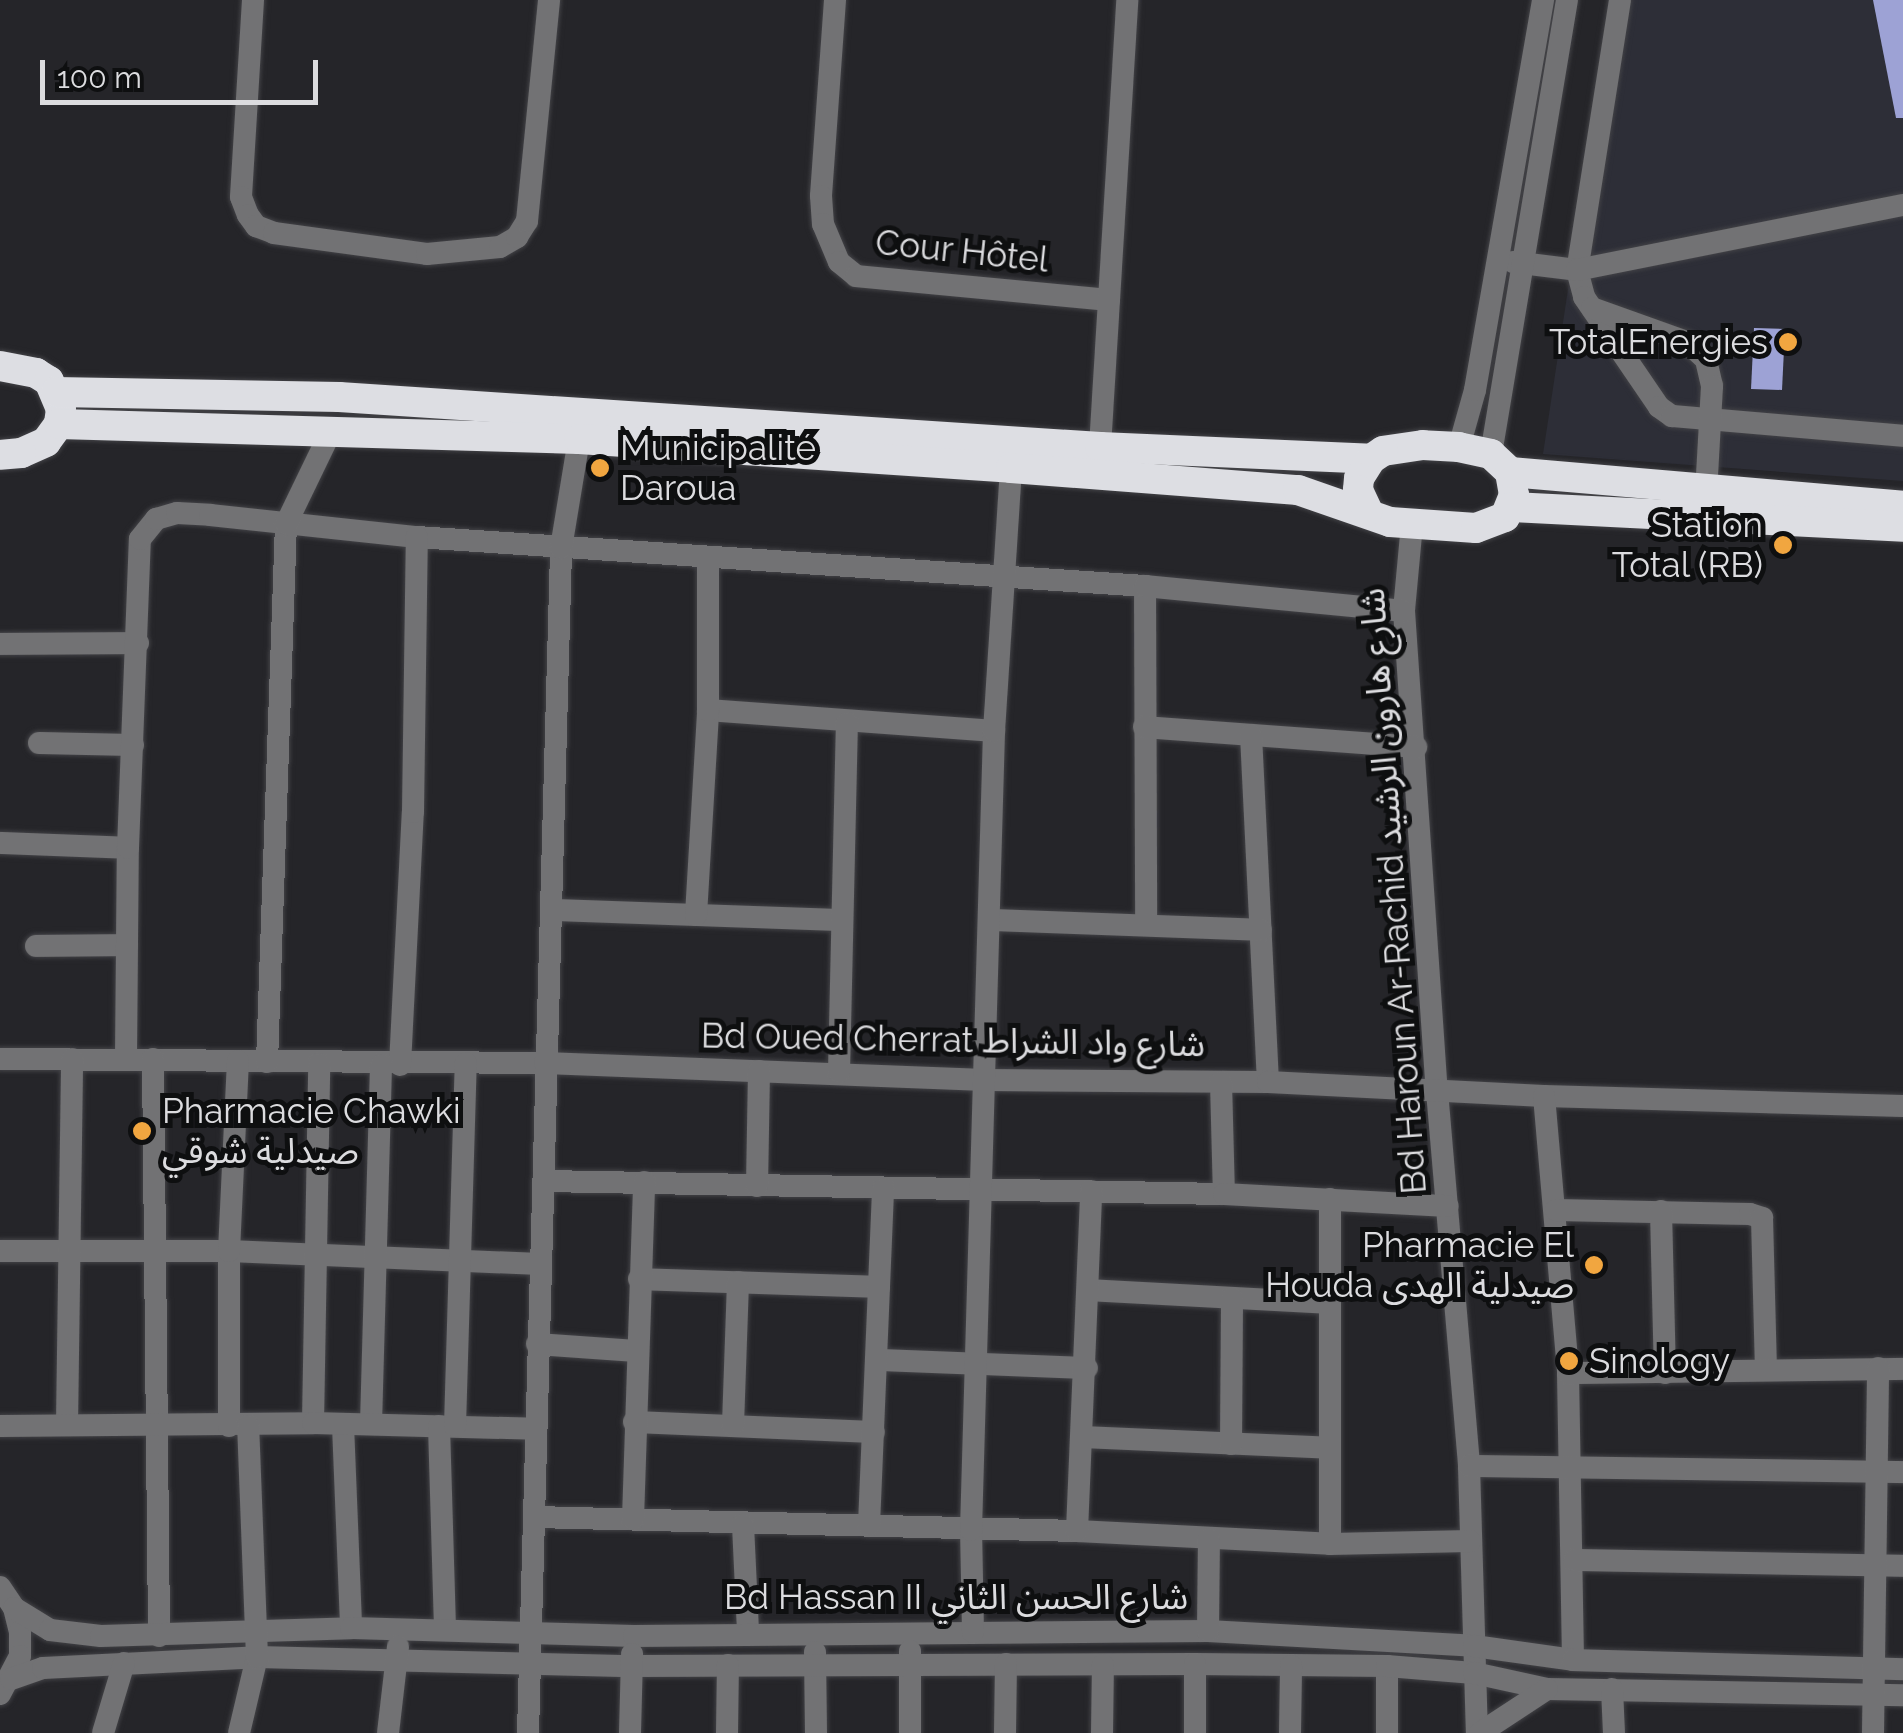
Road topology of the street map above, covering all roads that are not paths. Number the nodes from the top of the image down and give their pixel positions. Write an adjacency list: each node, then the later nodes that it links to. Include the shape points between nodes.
1 (253, 0): 2 (street, via 241,197 248,215 274,233 428,254 500,247 517,238 527,221)
2 (549, 0)
3 (836, 0): 13 (street, Cour Hôtel, via 821,196 823,224 839,262 856,276)
4 (1127, 0): 13 (street)
5 (1543, 0): 9 (street)
6 (1566, 0): 10 (street)
7 (1620, 0): 11 (street)
8 (1903, 205): 11 (street)
9 (1498, 260): 10 (street); 12 (street)
10 (1526, 264): 11 (street); 14 (street)
11 (1577, 270): 15 (street)
12 (1492, 296): 14 (street); 23 (street)
13 (1109, 300): 24 (street)
14 (1520, 301): 27 (street, via 1496,407)
15 (1592, 308): 18 (street, via 1659,407 1679,418); 18 (street, via 1698,350 1711,372)
16 (0, 366): 17 (highway, via 36,373)
17 (56, 392): 19 (highway); 24 (highway, via 339,397)
18 (1712, 421): 21 (street); 29 (street)
19 (59, 424): 20 (highway); 25 (highway, via 34,449)
20 (332, 431): 22 (highway); 33 (street)
21 (1903, 436)
22 (580, 439): 28 (highway); 37 (street)
23 (1459, 447): 26 (highway, via 1395,448); 27 (highway)
24 (1100, 448): 26 (highway)
25 (0, 454)
26 (1372, 458): 32 (highway, via 1358,490)
27 (1501, 463): 29 (highway); 30 (highway)
28 (1011, 468): 32 (highway, via 1298,490); 39 (street)
29 (1706, 492): 31 (highway)
30 (1512, 506): 34 (highway, via 1487,527); 35 (highway)
31 (1903, 506)
32 (1368, 512): 34 (highway)
33 (286, 524): 36 (street); 42 (street, via 177,513 156,518 140,540); 67 (street)
34 (1412, 524): 41 (street, Bd Haroun Ar-Rachid شارع هارون الرشيد)
35 (1903, 527)
36 (417, 537): 37 (street); 71 (street, via 413,812)
37 (561, 548): 38 (street); 54 (street)
38 (708, 556): 39 (street); 44 (street)
39 (1002, 576): 40 (street); 47 (street)
40 (1145, 586): 41 (street); 46 (street)
41 (1404, 611): 51 (street, Bd Haroun Ar-Rachid شارع هارون الرشيد)
42 (138, 643): 43 (street); 50 (street)
43 (0, 644)
44 (708, 710): 45 (street); 55 (street)
45 (847, 723): 47 (street); 56 (street)
46 (1144, 727): 48 (street); 58 (street)
47 (994, 730): 57 (street)
48 (1251, 736): 51 (street); 59 (street)
49 (38, 743): 50 (street)
50 (133, 745): 53 (street)
51 (1416, 747): 77 (street, Bd Haroun Ar-Rachid شارع هارون الرشيد)
52 (0, 844): 53 (street)
53 (128, 848): 61 (street)
54 (552, 910): 55 (street); 70 (street)
55 (696, 914): 56 (street)
56 (842, 920): 73 (street)
57 (990, 920): 58 (street); 74 (street)
58 (1146, 923): 59 (street)
59 (1260, 930): 76 (street)
60 (36, 946): 61 (street)
61 (127, 946): 63 (street)
62 (72, 1058): 63 (street, Bd Oued Cherrat شارع واد الشراط); 64 (street, Bd Oued Cherrat شارع واد الشراط); 94 (street)
63 (126, 1058): 65 (street, Bd Oued Cherrat شارع واد الشراط)
64 (0, 1059)
65 (153, 1059): 66 (street, Bd Oued Cherrat شارع واد الشراط); 92 (street)
66 (238, 1061): 67 (street, Bd Oued Cherrat شارع واد الشراط); 93 (street)
67 (267, 1062): 68 (street, Bd Oued Cherrat شارع واد الشراط)
68 (319, 1064): 71 (street, Bd Oued Cherrat شارع واد الشراط); 95 (street)
69 (466, 1064): 70 (street, Bd Oued Cherrat شارع واد الشراط); 71 (street, Bd Oued Cherrat شارع واد الشراط); 97 (street)
70 (545, 1064): 72 (street, Bd Oued Cherrat شارع واد الشراط); 80 (street)
71 (390, 1065): 96 (street)
72 (759, 1072): 73 (street, Bd Oued Cherrat شارع واد الشراط); 82 (street)
73 (839, 1072): 74 (street, Bd Oued Cherrat شارع واد الشراط)
74 (985, 1080): 75 (street, Bd Oued Cherrat شارع واد الشراط); 84 (street)
75 (1221, 1082): 76 (street, Bd Oued Cherrat شارع واد الشراط); 86 (street)
76 (1268, 1082): 77 (street, Bd Oued Cherrat شارع واد الشراط)
77 (1437, 1091): 78 (street, Bd Oued Cherrat شارع واد الشراط); 88 (street, Bd Haroun Ar-Rachid شارع هارون الرشيد)
78 (1544, 1096): 79 (street, Bd Oued Cherrat شارع واد الشراط); 89 (street)
79 (1903, 1106)
80 (545, 1181): 81 (street); 98 (street)
81 (644, 1182): 82 (street); 99 (street)
82 (758, 1186): 83 (street)
83 (883, 1189): 84 (street); 101 (street)
84 (981, 1191): 85 (street); 108 (street)
85 (1091, 1191): 86 (street); 102 (street)
86 (1224, 1194): 87 (street)
87 (1330, 1199): 88 (street); 104 (street)
88 (1448, 1206): 130 (street, Bd Haroun Ar-Rachid شارع هارون الرشيد)
89 (1556, 1210): 90 (street); 113 (street)
90 (1661, 1211): 109 (street, via 1762,1218); 114 (street)
91 (0, 1252): 94 (street)
92 (151, 1252): 93 (street); 94 (street); 117 (street)
93 (229, 1252): 95 (street); 123 (street)
94 (68, 1253): 119 (street)
95 (315, 1254): 96 (street); 115 (street)
96 (379, 1257): 97 (street); 118 (street)
97 (459, 1262): 98 (street); 124 (street)
98 (540, 1264): 105 (street)
99 (639, 1279): 100 (street); 106 (street)
100 (738, 1282): 101 (street); 121 (street)
101 (879, 1287): 107 (street)
102 (1089, 1290): 103 (street); 110 (street)
103 (1232, 1298): 104 (street); 128 (street)
104 (1330, 1304): 129 (street)
105 (538, 1344): 106 (street); 125 (street)
106 (636, 1351): 116 (street)
107 (879, 1360): 108 (street); 126 (street)
108 (977, 1362): 110 (street); 138 (street)
109 (1766, 1367): 111 (street); 114 (street)
110 (1086, 1368): 127 (street)
111 (1878, 1368): 112 (street); 132 (street)
112 (1903, 1368)
113 (1568, 1373): 114 (street); 131 (street)
114 (1665, 1373)
115 (313, 1422): 120 (street); 123 (street)
116 (634, 1422): 121 (street); 135 (street)
117 (155, 1424): 119 (street); 123 (street); 158 (street)
118 (371, 1424): 120 (street); 124 (street)
119 (67, 1425): 122 (street)
120 (343, 1425): 148 (street)
121 (733, 1425): 126 (street)
122 (0, 1426)
123 (238, 1426): 152 (street)
124 (447, 1426): 125 (street); 150 (street)
125 (536, 1430): 134 (street)
126 (874, 1432): 137 (street)
127 (1082, 1437): 128 (street); 139 (street)
128 (1231, 1444): 129 (street)
129 (1330, 1448): 142 (street)
130 (1469, 1466): 131 (street); 141 (street, Bd Haroun Ar-Rachid شارع هارون الرشيد)
131 (1570, 1468): 132 (street); 143 (street)
132 (1877, 1472): 133 (street); 144 (street)
133 (1903, 1472)
134 (535, 1518): 135 (street); 154 (street)
135 (633, 1519): 136 (street)
136 (743, 1525): 137 (street); 155 (street)
137 (870, 1525): 138 (street)
138 (971, 1530): 139 (street); 153 (street)
139 (1077, 1531): 140 (street)
140 (1209, 1539): 142 (street); 151 (street)
141 (1470, 1541): 142 (street); 160 (street, Bd Haroun Ar-Rachid شارع هارون الرشيد)
142 (1330, 1544)
143 (1574, 1560): 144 (street); 163 (street)
144 (1874, 1565): 145 (street); 176 (street)
145 (1903, 1566)
146 (0, 1587): 147 (street)
147 (14, 1608): 158 (street, Bd Hassan II شارع الحسن الثاني, via 50,1630); 178 (street, via 20,1656)
148 (351, 1628): 149 (street, Bd Hassan II شارع الحسن الثاني); 152 (street, Bd Hassan II شارع الحسن الثاني)
149 (398, 1629): 150 (street, Bd Hassan II شارع الحسن الثاني); 162 (street)
150 (445, 1629): 154 (street, Bd Hassan II شارع الحسن الثاني)
151 (1208, 1631): 153 (street, Bd Hassan II شارع الحسن الثاني); 160 (street, Bd Hassan II شارع الحسن الثاني)
152 (256, 1632): 158 (street, Bd Hassan II شارع الحسن الثاني); 161 (street)
153 (973, 1632): 156 (street, Bd Hassan II شارع الحسن الثاني)
154 (532, 1633): 159 (street, Bd Hassan II شارع الحسن الثاني); 166 (street)
155 (748, 1633): 157 (street, Bd Hassan II شارع الحسن الثاني); 159 (street, Bd Hassan II شارع الحسن الثاني)
156 (910, 1633): 157 (street, Bd Hassan II شارع الحسن الثاني); 164 (street)
157 (814, 1634): 172 (street)
158 (159, 1636)
159 (634, 1636): 171 (street)
160 (1474, 1646): 163 (street, Bd Hassan II شارع الحسن الثاني); 177 (street, Bd Haroun Ar-Rachid شارع هارون الرشيد)
161 (257, 1657): 162 (street, Bd Hassan II شارع الحسن الثاني); 165 (street, Bd Hassan II شارع الحسن الثاني); 184 (street)
162 (398, 1658): 166 (street, Bd Hassan II شارع الحسن الثاني); 185 (street)
163 (1574, 1660): 176 (street, Bd Hassan II شارع الحسن الثاني)
164 (910, 1662): 167 (street, Bd Hassan II شارع الحسن الثاني); 172 (street, Bd Hassan II شارع الحسن الثاني); 190 (street)
165 (124, 1663): 178 (street, Bd Hassan II شارع الحسن الثاني, via 43,1668); 183 (street)
166 (532, 1664): 171 (street, Bd Hassan II شارع الحسن الثاني); 186 (street)
167 (1006, 1664): 170 (street, Bd Hassan II شارع الحسن الثاني); 191 (street)
168 (1195, 1664): 170 (street, Bd Hassan II شارع الحسن الثاني); 173 (street, Bd Hassan II شارع الحسن الثاني); 193 (street)
169 (728, 1665): 171 (street, Bd Hassan II شارع الحسن الثاني); 172 (street, Bd Hassan II شارع الحسن الثاني); 188 (street)
170 (1102, 1665): 192 (street)
171 (632, 1666): 187 (street)
172 (816, 1666): 189 (street)
173 (1291, 1666): 174 (street, Bd Hassan II شارع الحسن الثاني); 194 (street)
174 (1386, 1666): 177 (street, Bd Hassan II شارع الحسن الثاني); 195 (street)
175 (1903, 1669): 176 (street, Bd Hassan II شارع الحسن الثاني)
176 (1874, 1670): 181 (street)
177 (1474, 1674): 179 (street, Bd Hassan II شارع الحسن الثاني); 196 (street, Bd Haroun Ar-Rachid شارع هارون الرشيد)
178 (6, 1687)
179 (1546, 1689): 180 (street, Bd Hassan II شارع الحسن الثاني); 196 (street)
180 (1612, 1689): 181 (street, Bd Hassan II شارع الحسن الثاني); 197 (street)
181 (1872, 1694): 182 (street, Bd Hassan II شارع الحسن الثاني); 198 (street)
182 (1903, 1695)
183 (103, 1733)
184 (239, 1733)
185 (388, 1733)
186 (528, 1733)
187 (630, 1733)
188 (727, 1733)
189 (816, 1733)
190 (910, 1733)
191 (1005, 1733)
192 (1102, 1733)
193 (1194, 1733)
194 (1290, 1733)
195 (1387, 1733)
196 (1478, 1733)
197 (1614, 1733)
198 (1873, 1733)

